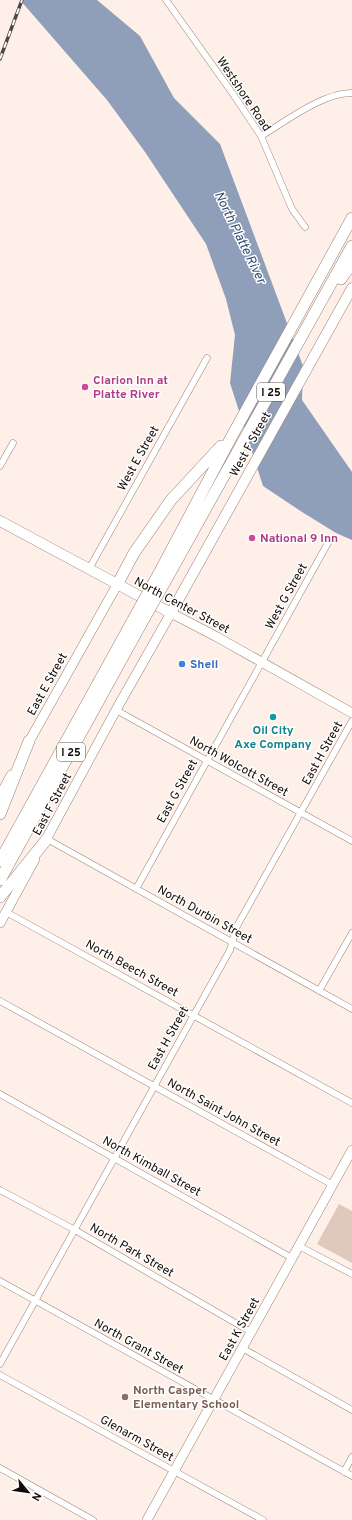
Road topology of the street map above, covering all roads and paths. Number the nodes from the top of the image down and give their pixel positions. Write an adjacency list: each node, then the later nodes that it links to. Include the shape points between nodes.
1 (166, 0): 3 (street, Westshore Road)
2 (352, 93): 3 (street, via 324,98)
3 (260, 136): 5 (street, Westshore Road, via 292,209)
4 (352, 219): 11 (highway, I 25)
5 (306, 227)
6 (352, 246): 9 (highway, I 25)
7 (352, 262): 9 (highway)
8 (352, 288): 19 (main road, West F Street)
9 (312, 320): 17 (highway, I 25, via 238,451)
10 (207, 358): 16 (street, West E Street)
11 (232, 434): 17 (highway, I 25); 18 (highway, via 171,500 134,553)
12 (13, 443): 13 (street)
13 (0, 466)
14 (0, 521): 16 (main road, North Center Street)
15 (329, 541): 21 (street, West G Street)
16 (89, 569): 18 (main road, North Center Street)
17 (162, 577): 20 (highway, I 25, bridge)
18 (117, 585): 19 (main road, North Center Street); 25 (street, East E Street)
19 (171, 613): 21 (street, North Center Street); 22 (street, East F Street)
20 (137, 622): 32 (highway, I 25); 33 (highway, I 25)
21 (261, 662): 23 (street, North Center Street); 26 (street, East G Street)
22 (116, 710): 26 (street, North Wolcott Street); 30 (street, East F Street)
23 (352, 713)
24 (352, 721): 28 (street, East H Street)
25 (29, 741): 27 (street, East E Street); 29 (highway)
26 (207, 760): 28 (street, North Wolcott Street); 34 (street, East G Street)
27 (0, 796)
28 (301, 813): 31 (street, North Wolcott Street); 39 (street, East H Street, via 237,926)
29 (0, 814)
30 (47, 839): 34 (street, North Durbin Street); 35 (highway); 36 (street, East F Street)
31 (352, 841)
32 (0, 861)
33 (0, 880)
34 (136, 889): 39 (street, North Durbin Street)
35 (0, 897)
36 (6, 912): 37 (street, East F Street); 43 (street, North Beech Street)
37 (0, 923)
38 (352, 933): 40 (street)
39 (232, 942): 40 (street, North Durbin Street); 43 (street, East H Street)
40 (319, 991): 42 (street, North Durbin Street)
41 (0, 1001): 44 (street, North Saint John Street)
42 (352, 1009)
43 (194, 1015): 44 (street, East H Street); 46 (street, North Beech Street)
44 (154, 1087): 48 (street, East H Street); 49 (street, North Saint John Street)
45 (0, 1094): 48 (street, North Kimball Street)
46 (352, 1103)
47 (352, 1150): 49 (street, East K Street)
48 (114, 1158): 51 (street, East H Street); 53 (street, North Kimball Street)
49 (333, 1185): 52 (street, East K Street)
50 (0, 1190): 51 (street, North Park Street)
51 (75, 1230): 56 (street, East H Street); 57 (street, North Park Street)
52 (299, 1246): 53 (street, East K Street); 54 (street)
53 (292, 1258): 57 (street, East K Street)
54 (352, 1274)
55 (0, 1281): 56 (street, North Grant Street)
56 (35, 1301): 59 (street, East H Street); 61 (street, North Grant Street)
57 (251, 1332): 58 (street, East K Street)
58 (242, 1348): 61 (street, East K Street); 62 (street)
59 (0, 1364)
60 (0, 1375): 65 (street, Glenarm Street)
61 (214, 1400): 65 (street, East K Street); 66 (street, North Grant Street)
62 (352, 1410)
63 (352, 1457): 66 (street)
64 (0, 1468): 68 (street)
65 (174, 1471): 69 (street, East K Street); 70 (street, Glenarm Street)
66 (344, 1472): 67 (street, North Grant Street)
67 (352, 1476)
68 (94, 1520)
69 (147, 1520)
70 (263, 1520)

